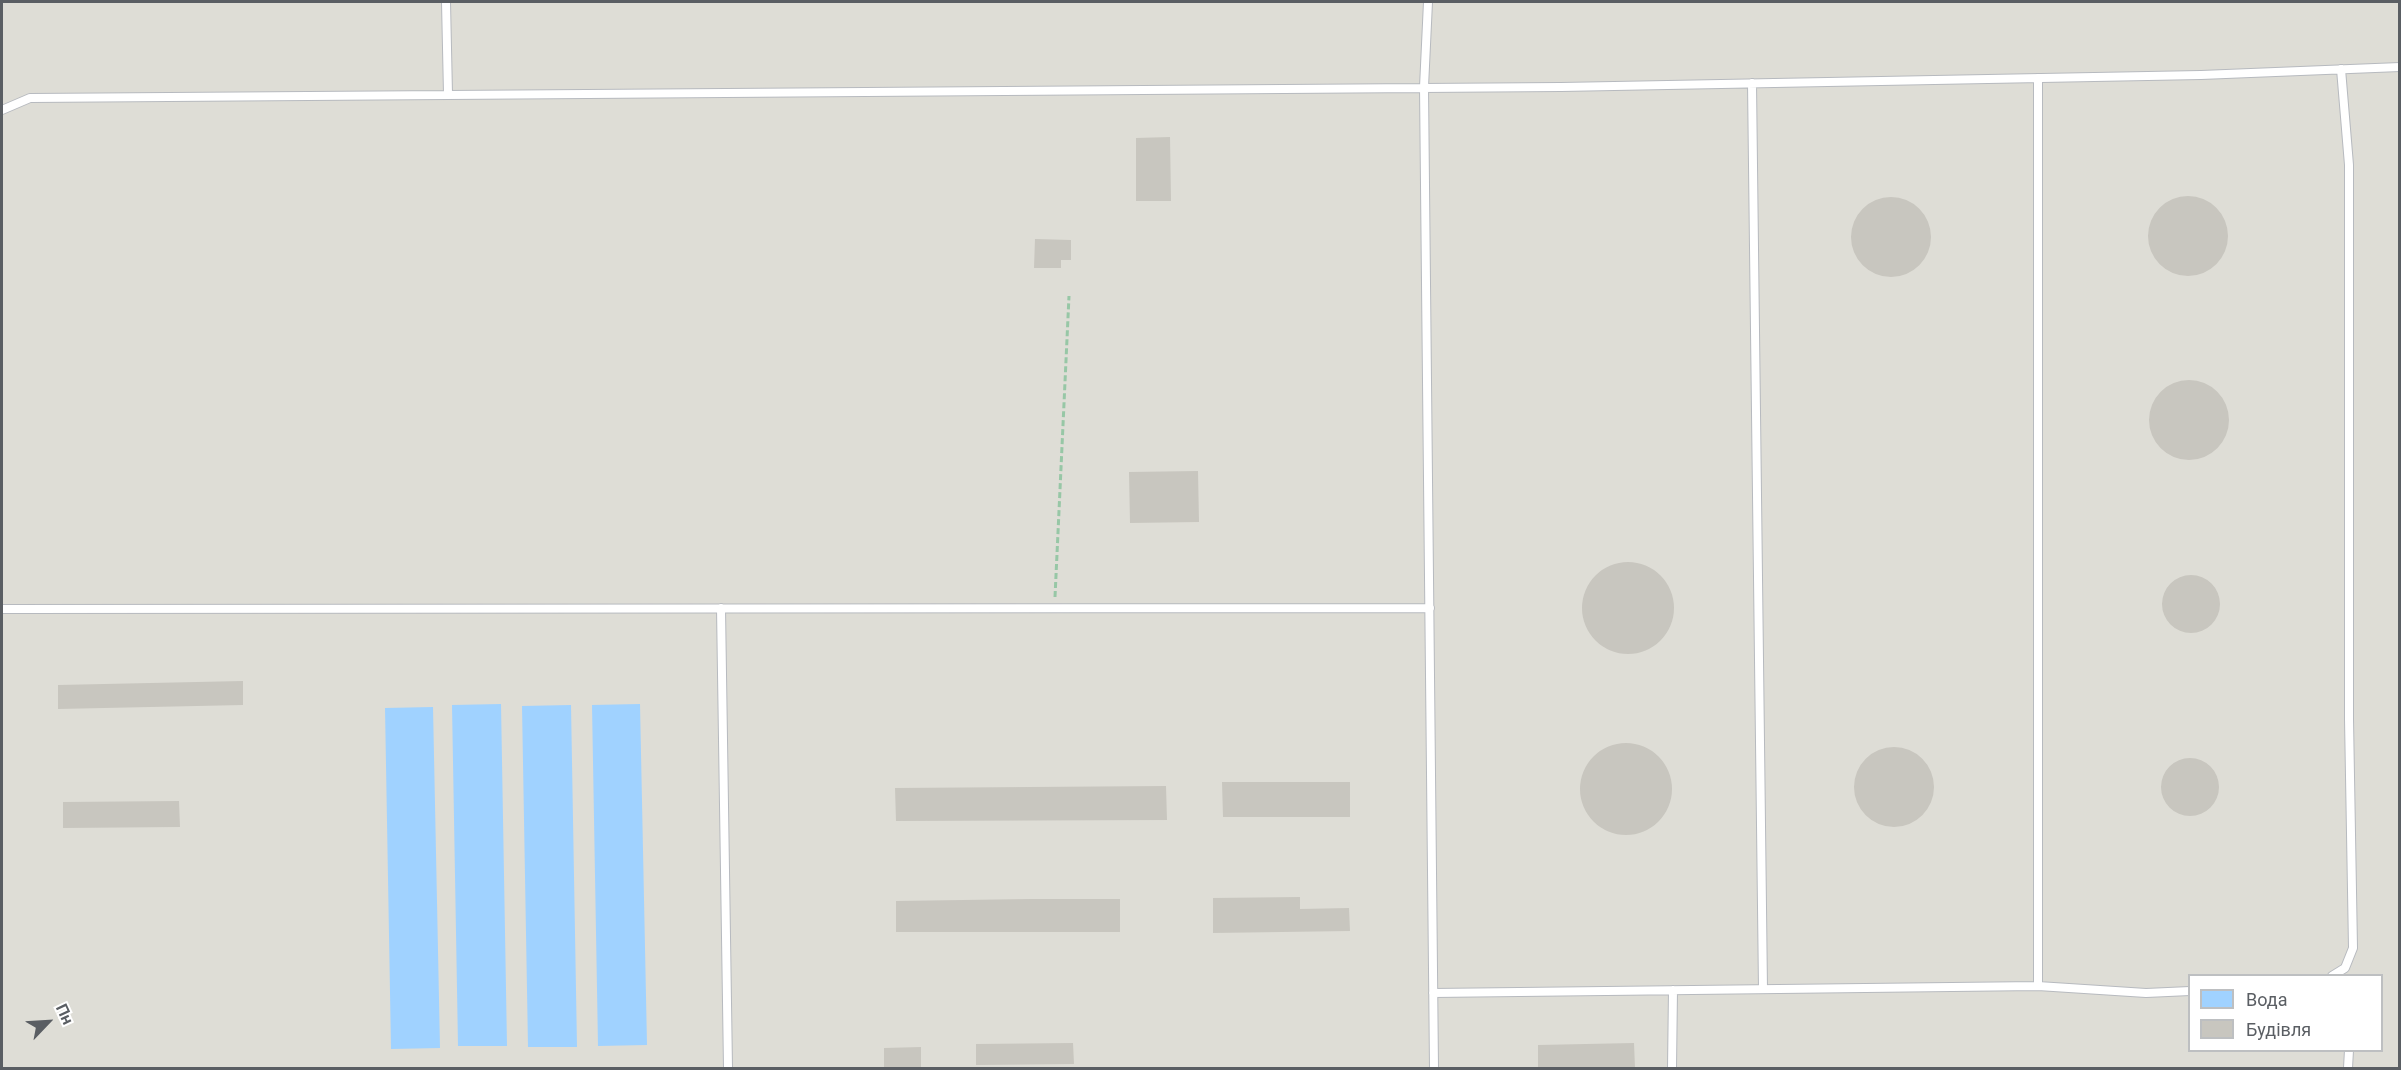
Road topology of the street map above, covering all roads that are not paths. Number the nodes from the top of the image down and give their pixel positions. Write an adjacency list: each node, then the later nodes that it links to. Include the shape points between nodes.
1 (446, 2): 8 (lane)
2 (1428, 2): 7 (lane)
3 (2400, 67): 4 (lane)
4 (2341, 69): 5 (lane); 13 (lane, via 2349,165 2353,948)
5 (2038, 78): 6 (lane); 16 (lane)
6 (1752, 83): 7 (lane); 17 (lane)
7 (1424, 87): 8 (lane); 11 (lane)
8 (448, 94): 9 (lane, via 30,98)
9 (2, 110)
10 (721, 608): 11 (lane); 12 (lane); 22 (lane)
11 (1430, 608): 20 (lane)
12 (2, 609)
13 (2350, 955): 14 (lane, via 2345,968); 15 (lane)
14 (2334, 974)
15 (2350, 974)
16 (2038, 986): 17 (lane); 19 (lane, via 2146,993)
17 (1763, 989): 18 (lane)
18 (1673, 990): 20 (lane); 24 (lane)
19 (2188, 991)
20 (1433, 993): 23 (lane)
21 (2349, 1052): 25 (lane)
22 (728, 1068)
23 (1434, 1068)
24 (1672, 1068)
25 (2349, 1068)

